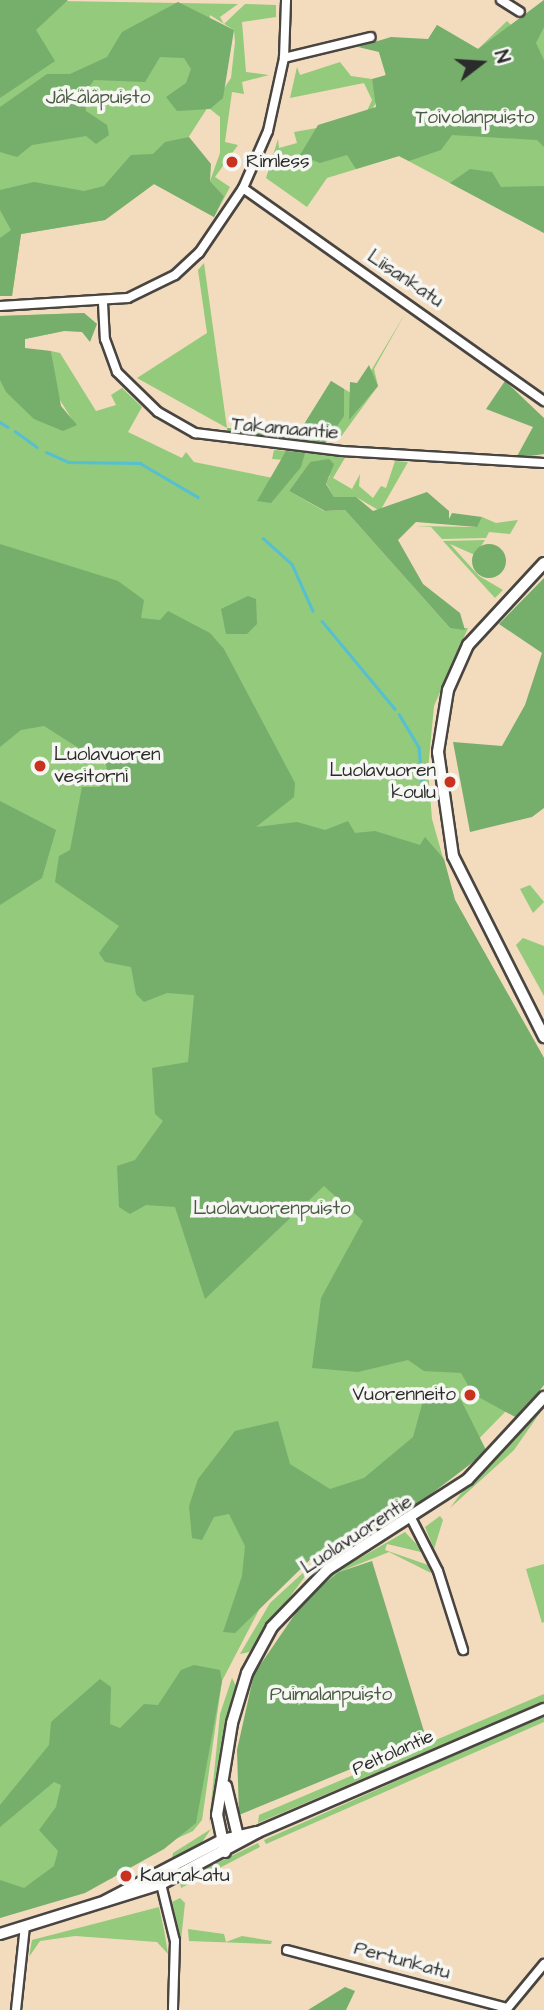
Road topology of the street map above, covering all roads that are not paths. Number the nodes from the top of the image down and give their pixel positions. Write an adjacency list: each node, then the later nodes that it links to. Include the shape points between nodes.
1 (286, 0): 5 (street)
2 (501, 0): 3 (street)
3 (520, 12)
4 (371, 37): 5 (street)
5 (284, 58): 6 (street, via 271,121)
6 (243, 188): 7 (street, via 176,275); 9 (street, Liisankatu)
7 (103, 303): 8 (street); 10 (street, Takamaantie, via 105,338 117,372 158,412 195,433 342,451)
8 (0, 306)
9 (544, 401)
10 (544, 463)
11 (544, 563): 12 (street, via 468,645 448,690 438,751 453,856)
12 (544, 1038)
13 (544, 1396): 14 (street, Luolavuorentie, via 486,1462)
14 (412, 1520): 15 (street, via 437,1568); 17 (street, Luolavuorentie, via 329,1569 272,1627 247,1673)
15 (463, 1650)
16 (544, 1709): 19 (street, Peltolantie)
17 (225, 1772): 18 (street, Luolavuorentie, via 217,1815); 19 (street, Luolavuorentie)
18 (222, 1840): 19 (street, Peltolantie); 20 (street, Luolavuorentie); 21 (street, Peltolantie)
19 (238, 1840): 20 (street, Peltolantie)
20 (225, 1852): 22 (street, Peltolantie)
21 (156, 1870): 22 (street); 23 (street, Peltolantie)
22 (161, 1884): 23 (street, Peltolantie); 30 (street, via 175,1941)
23 (105, 1901): 24 (street, Peltolantie)
24 (25, 1926): 25 (street, Peltolantie); 29 (street)
25 (0, 1934)
26 (287, 1950): 28 (street, Pertunkatu)
27 (544, 1964): 28 (street)
28 (507, 2009)
29 (16, 2010)
30 (173, 2010)

